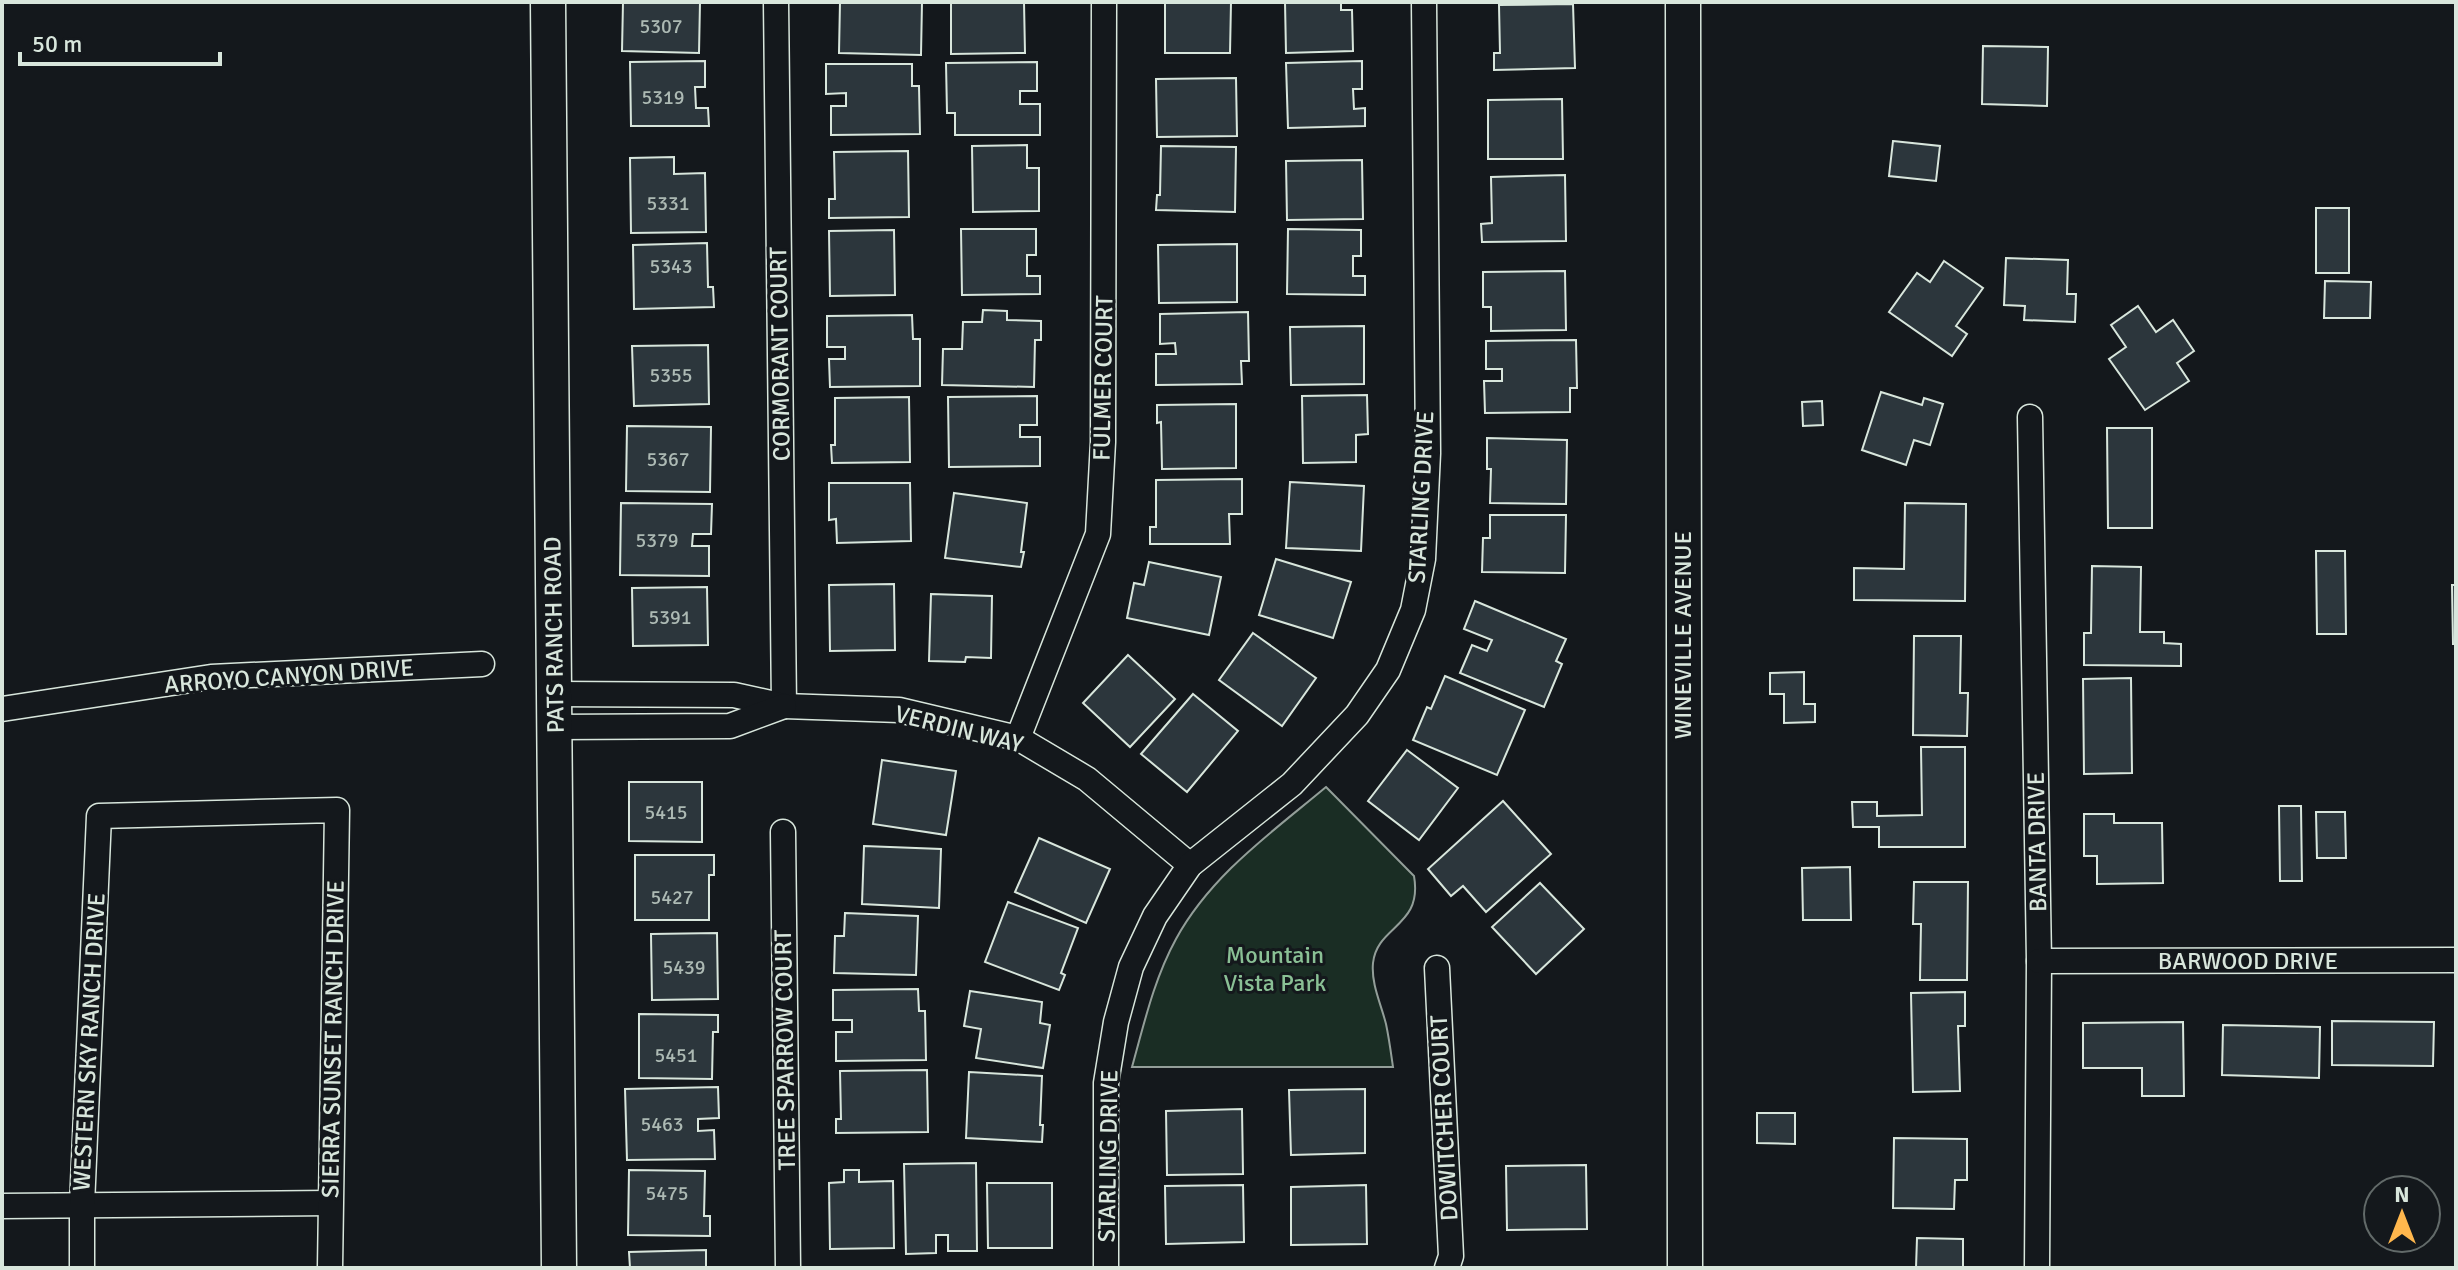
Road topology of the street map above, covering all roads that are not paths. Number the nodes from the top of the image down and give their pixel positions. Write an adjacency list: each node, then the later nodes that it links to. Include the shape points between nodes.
1 (548, 2): 10 (main road, PATS RANCH ROAD)
2 (776, 2): 8 (street, CORMORANT COURT)
3 (1104, 2): 11 (street, FULMER COURT, via 1098,534)
4 (1424, 2): 14 (street, STARLING DRIVE, via 1428,453 1423,559 1413,610 1388,670 1357,715 1292,784)
5 (1683, 2): 27 (main road, WINEVILLE AVENUE)
6 (2030, 417): 16 (street, BANTA DRIVE)
7 (482, 664): 9 (street, ARROYO CANYON DRIVE, via 211,677)
8 (784, 706): 10 (street, VERDIN WAY, via 734,695); 10 (street, VERDIN WAY, via 730,726); 11 (street, VERDIN WAY, via 899,710)
9 (2, 709)
10 (555, 711): 23 (main road, PATS RANCH ROAD)
11 (1018, 738): 14 (street, VERDIN WAY, via 1087,779)
12 (99, 816): 18 (street, SIERRA SUNSET RANCH DRIVE, via 337,810); 19 (street, WESTERN SKY RANCH DRIVE)
13 (783, 832): 24 (street, TREE SPARROW COURT)
14 (1190, 865): 25 (street, STARLING DRIVE, via 1155,916 1131,967 1116,1022 1106,1083)
15 (2456, 960): 16 (street, BARWOOD DRIVE)
16 (2039, 961): 28 (street, BANTA DRIVE)
17 (1437, 968): 26 (street, DOWITCHER COURT, via 1451,1256)
18 (330, 1203): 19 (street); 22 (street, SIERRA SUNSET RANCH DRIVE)
19 (82, 1205): 20 (street); 21 (street, WESTERN SKY RANCH DRIVE)
20 (2, 1206)
21 (82, 1268)
22 (330, 1268)
23 (559, 1268)
24 (788, 1268)
25 (1106, 1268)
26 (1447, 1268)
27 (1685, 1268)
28 (2037, 1268)

